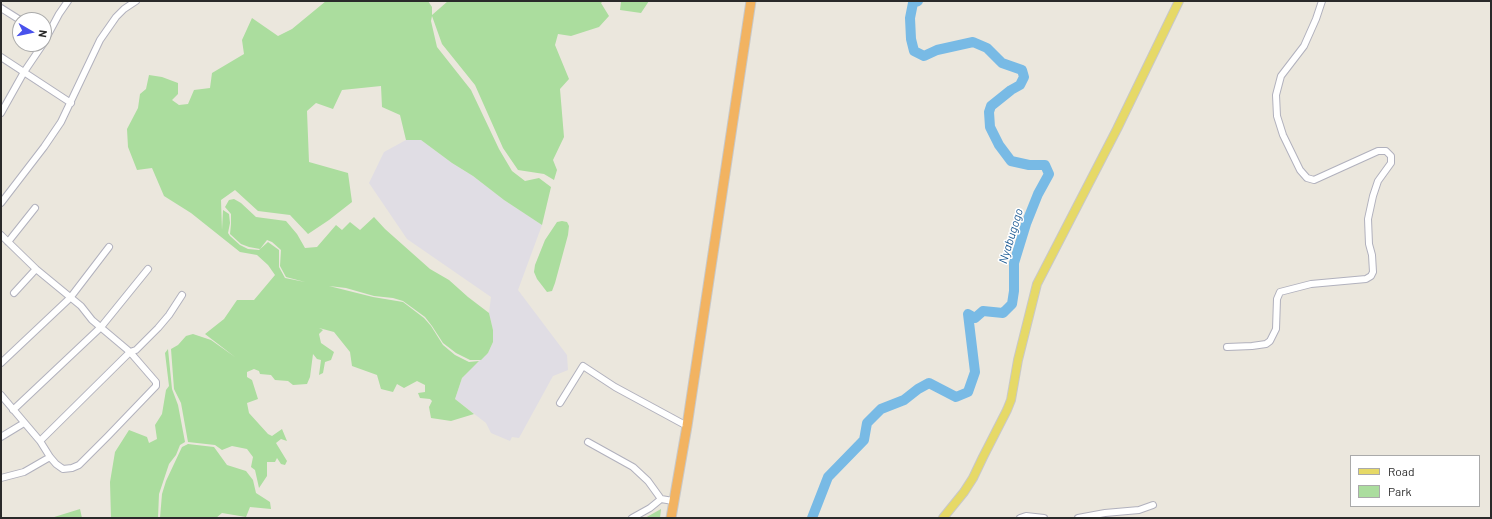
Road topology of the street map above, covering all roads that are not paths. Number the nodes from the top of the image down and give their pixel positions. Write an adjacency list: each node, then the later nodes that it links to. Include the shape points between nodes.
1 (751, 1): 32 (highway)
2 (1179, 1): 43 (main road, via 1037,284 1007,410 973,478)
3 (1322, 1): 25 (street, via 1304,46 1281,76 1276,95 1277,116 1300,170 1310,180 1378,151 1386,151 1391,156 1391,163 1378,181 1368,219 1373,272 1366,279 1311,284 1280,292 1277,299 1276,329 1270,341 1252,346)
4 (66, 2): 8 (street)
5 (132, 2): 12 (street, via 116,17 100,40)
6 (1, 8): 7 (street)
7 (12, 15)
8 (52, 26)
9 (36, 52): 11 (street)
10 (1, 57): 11 (street)
11 (24, 72): 12 (street); 13 (street)
12 (71, 103): 14 (street, via 44,147)
13 (2, 109)
14 (1, 203)
15 (35, 208): 17 (street)
16 (1, 235): 17 (street)
17 (8, 242): 19 (street)
18 (109, 247): 23 (street)
19 (36, 269): 21 (street); 23 (street)
20 (148, 269): 24 (street)
21 (14, 293)
22 (182, 295): 26 (street, via 158,328 136,350)
23 (70, 298): 24 (street); 27 (street)
24 (101, 327): 26 (street); 30 (street)
25 (1227, 347)
26 (130, 352): 34 (street); 36 (street, via 154,379 156,386 79,465 62,469)
27 (1, 363)
28 (1, 395): 30 (street)
29 (560, 403): 32 (street, via 584,366 616,387)
30 (14, 410): 31 (street)
31 (24, 423): 33 (street); 34 (street)
32 (687, 426): 39 (highway)
33 (1, 437)
34 (40, 441): 36 (street)
35 (588, 442): 38 (street, via 633,467 648,481)
36 (50, 457): 37 (street, via 24,472)
37 (1, 478)
38 (661, 499): 39 (street); 41 (street)
39 (673, 501): 42 (highway)
40 (1154, 505): 46 (street, via 1139,510)
41 (632, 518)
42 (671, 518)
43 (943, 518)
44 (1020, 518): 45 (street)
45 (1044, 518)
46 (1078, 518)

